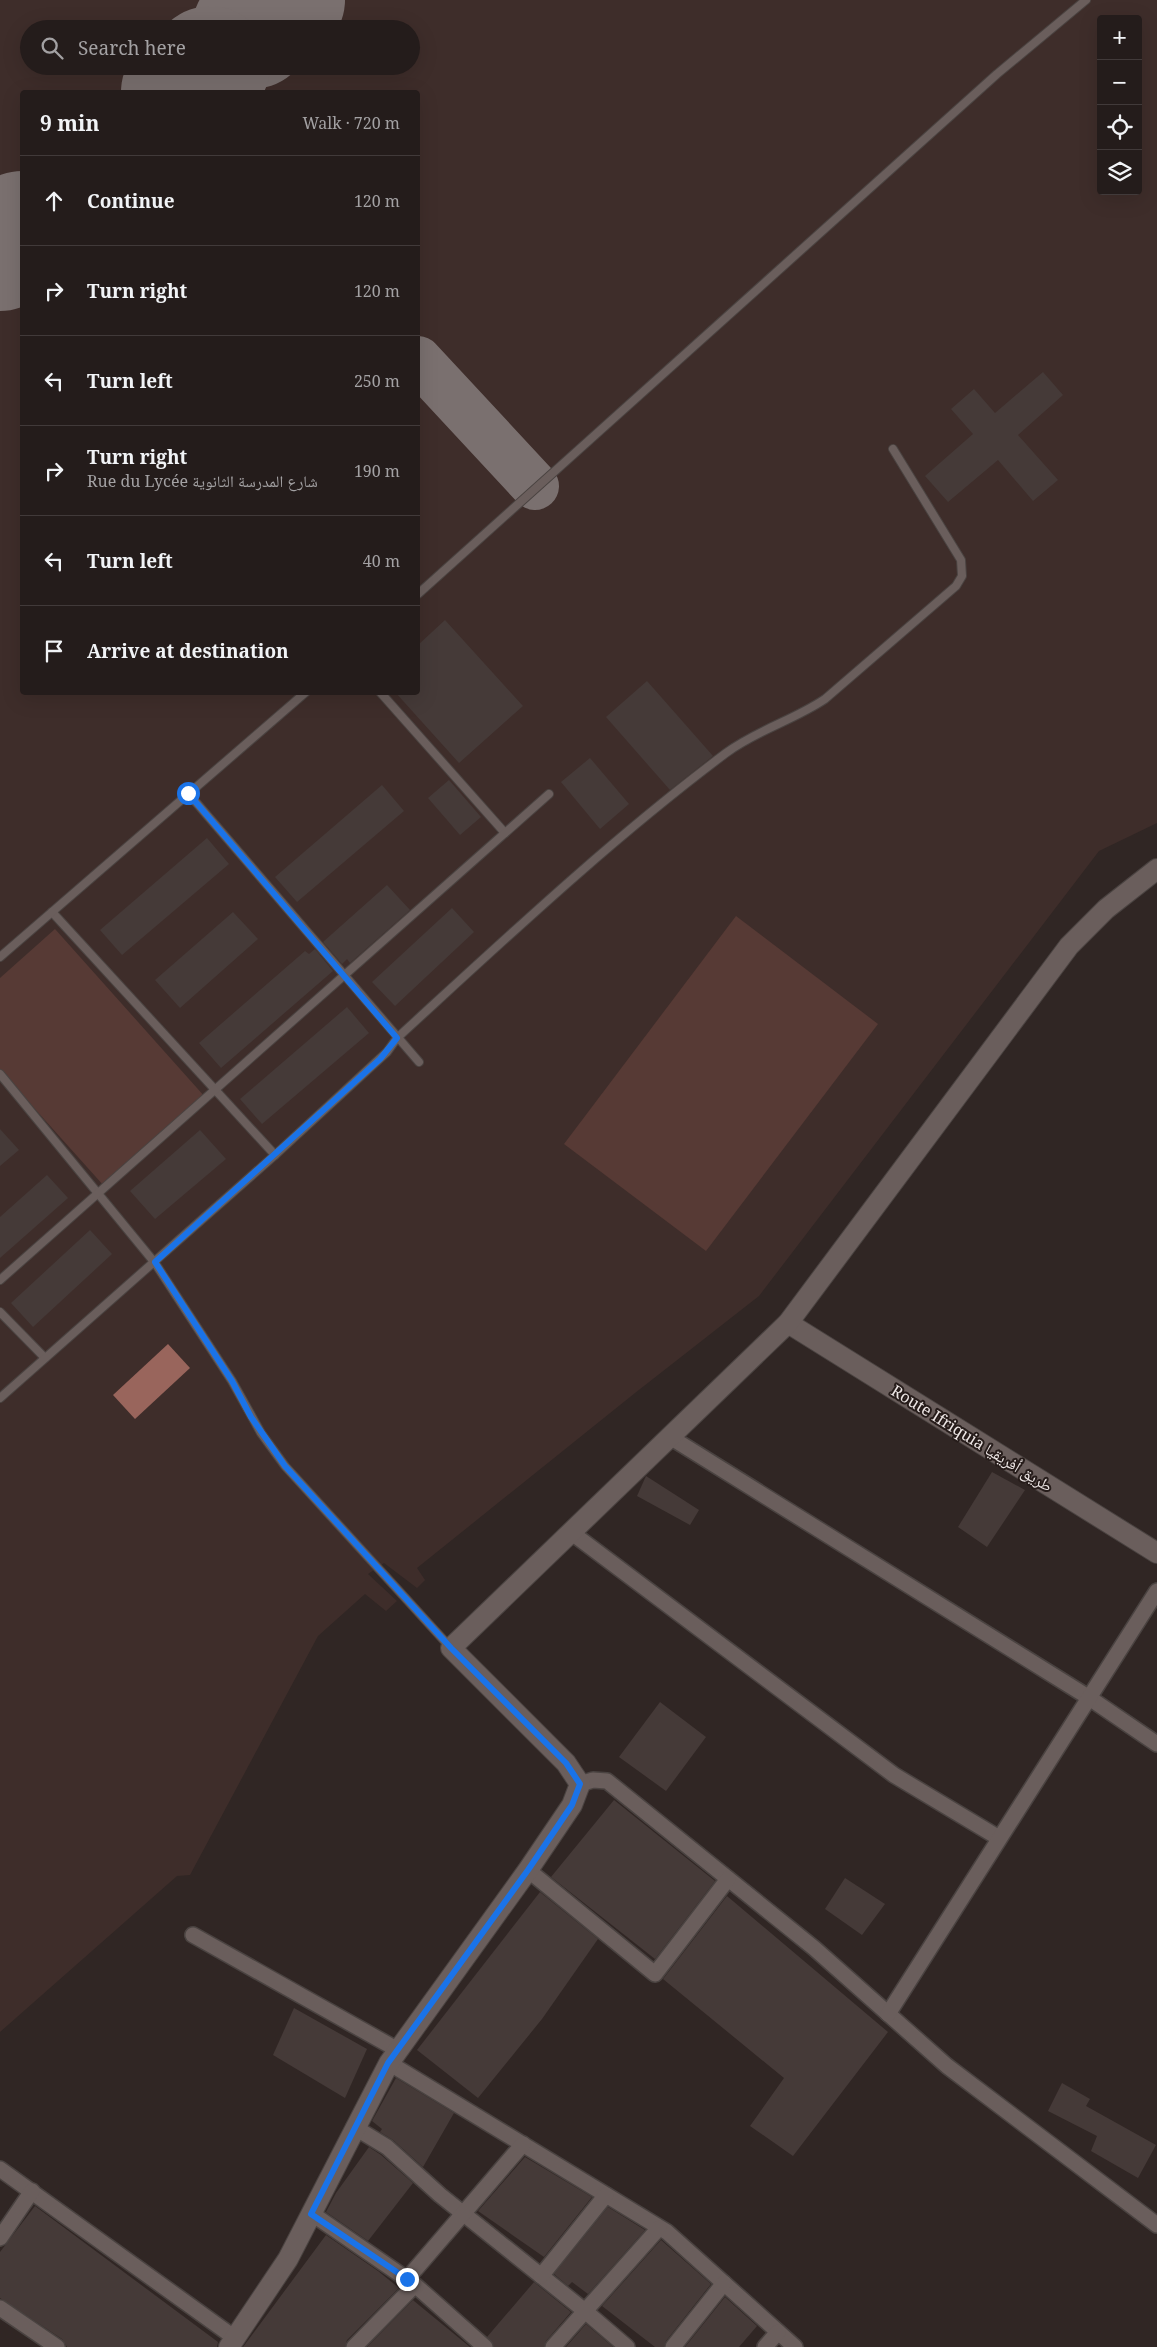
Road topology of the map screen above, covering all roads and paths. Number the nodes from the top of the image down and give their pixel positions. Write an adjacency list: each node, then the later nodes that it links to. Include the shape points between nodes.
1 (1086, 0): 3 (lane, via 997,74)
2 (893, 449): 13 (lane, via 961,560 963,571 956,586 826,699 727,752 586,864)
3 (420, 592)
4 (302, 695): 6 (lane)
5 (383, 695): 8 (lane)
6 (188, 793): 10 (lane); 12 (lane)
7 (549, 794): 8 (lane)
8 (505, 833): 12 (lane)
9 (1157, 869): 22 (street, via 1106,908 1069,946)
10 (52, 912): 11 (lane); 16 (lane)
11 (0, 958)
12 (345, 976): 13 (lane); 16 (lane)
13 (397, 1038): 14 (lane); 17 (lane, via 387,1052)
14 (418, 1062)
15 (0, 1074): 18 (lane)
16 (214, 1090): 17 (lane); 18 (lane)
17 (275, 1155): 19 (lane)
18 (99, 1192): 19 (lane); 20 (lane)
19 (155, 1262): 23 (lane); 29 (lane, via 285,1466)
20 (0, 1280)
21 (0, 1312): 23 (lane)
22 (788, 1323): 25 (street); 27 (street, Route Ifriquia طريق أفريقيا)
23 (45, 1358): 24 (lane)
24 (0, 1398)
25 (670, 1437): 26 (street); 30 (street)
26 (572, 1533): 29 (street); 33 (street, via 894,1775)
27 (1157, 1554)
28 (1157, 1590): 30 (street)
29 (451, 1648): 32 (street, via 566,1763)
30 (1088, 1697): 31 (street); 33 (street)
31 (1157, 1744)
32 (580, 1784): 34 (street, via 572,1805); 35 (street, via 593,1780 607,1781)
33 (999, 1838): 37 (street)
34 (528, 1870): 35 (street, via 655,1974); 38 (street)
35 (728, 1879): 37 (street, via 814,1948)
36 (193, 1935): 38 (street)
37 (888, 2014): 46 (street, via 947,2066)
38 (393, 2056): 39 (street); 40 (street)
39 (354, 2127): 44 (street); 45 (street, via 387,2148)
40 (523, 2144): 43 (street); 45 (street)
41 (0, 2169): 42 (street)
42 (32, 2191): 48 (street); 55 (street)
43 (606, 2195): 47 (street); 49 (street)
44 (311, 2214): 50 (street); 55 (street, via 288,2259)
45 (464, 2214): 49 (street); 50 (street)
46 (1157, 2225)
47 (659, 2228): 51 (street); 53 (street)
48 (0, 2238)
49 (541, 2276): 53 (street)
50 (411, 2282): 57 (street); 58 (street)
51 (724, 2283): 54 (street); 61 (street)
52 (0, 2308): 56 (street)
53 (585, 2311): 59 (street); 60 (street)
54 (778, 2332): 62 (street); 63 (street)
55 (232, 2343)
56 (57, 2347)
57 (354, 2347)
58 (486, 2347)
59 (553, 2347)
60 (628, 2347)
61 (673, 2347)
62 (765, 2347)
63 (795, 2347)

